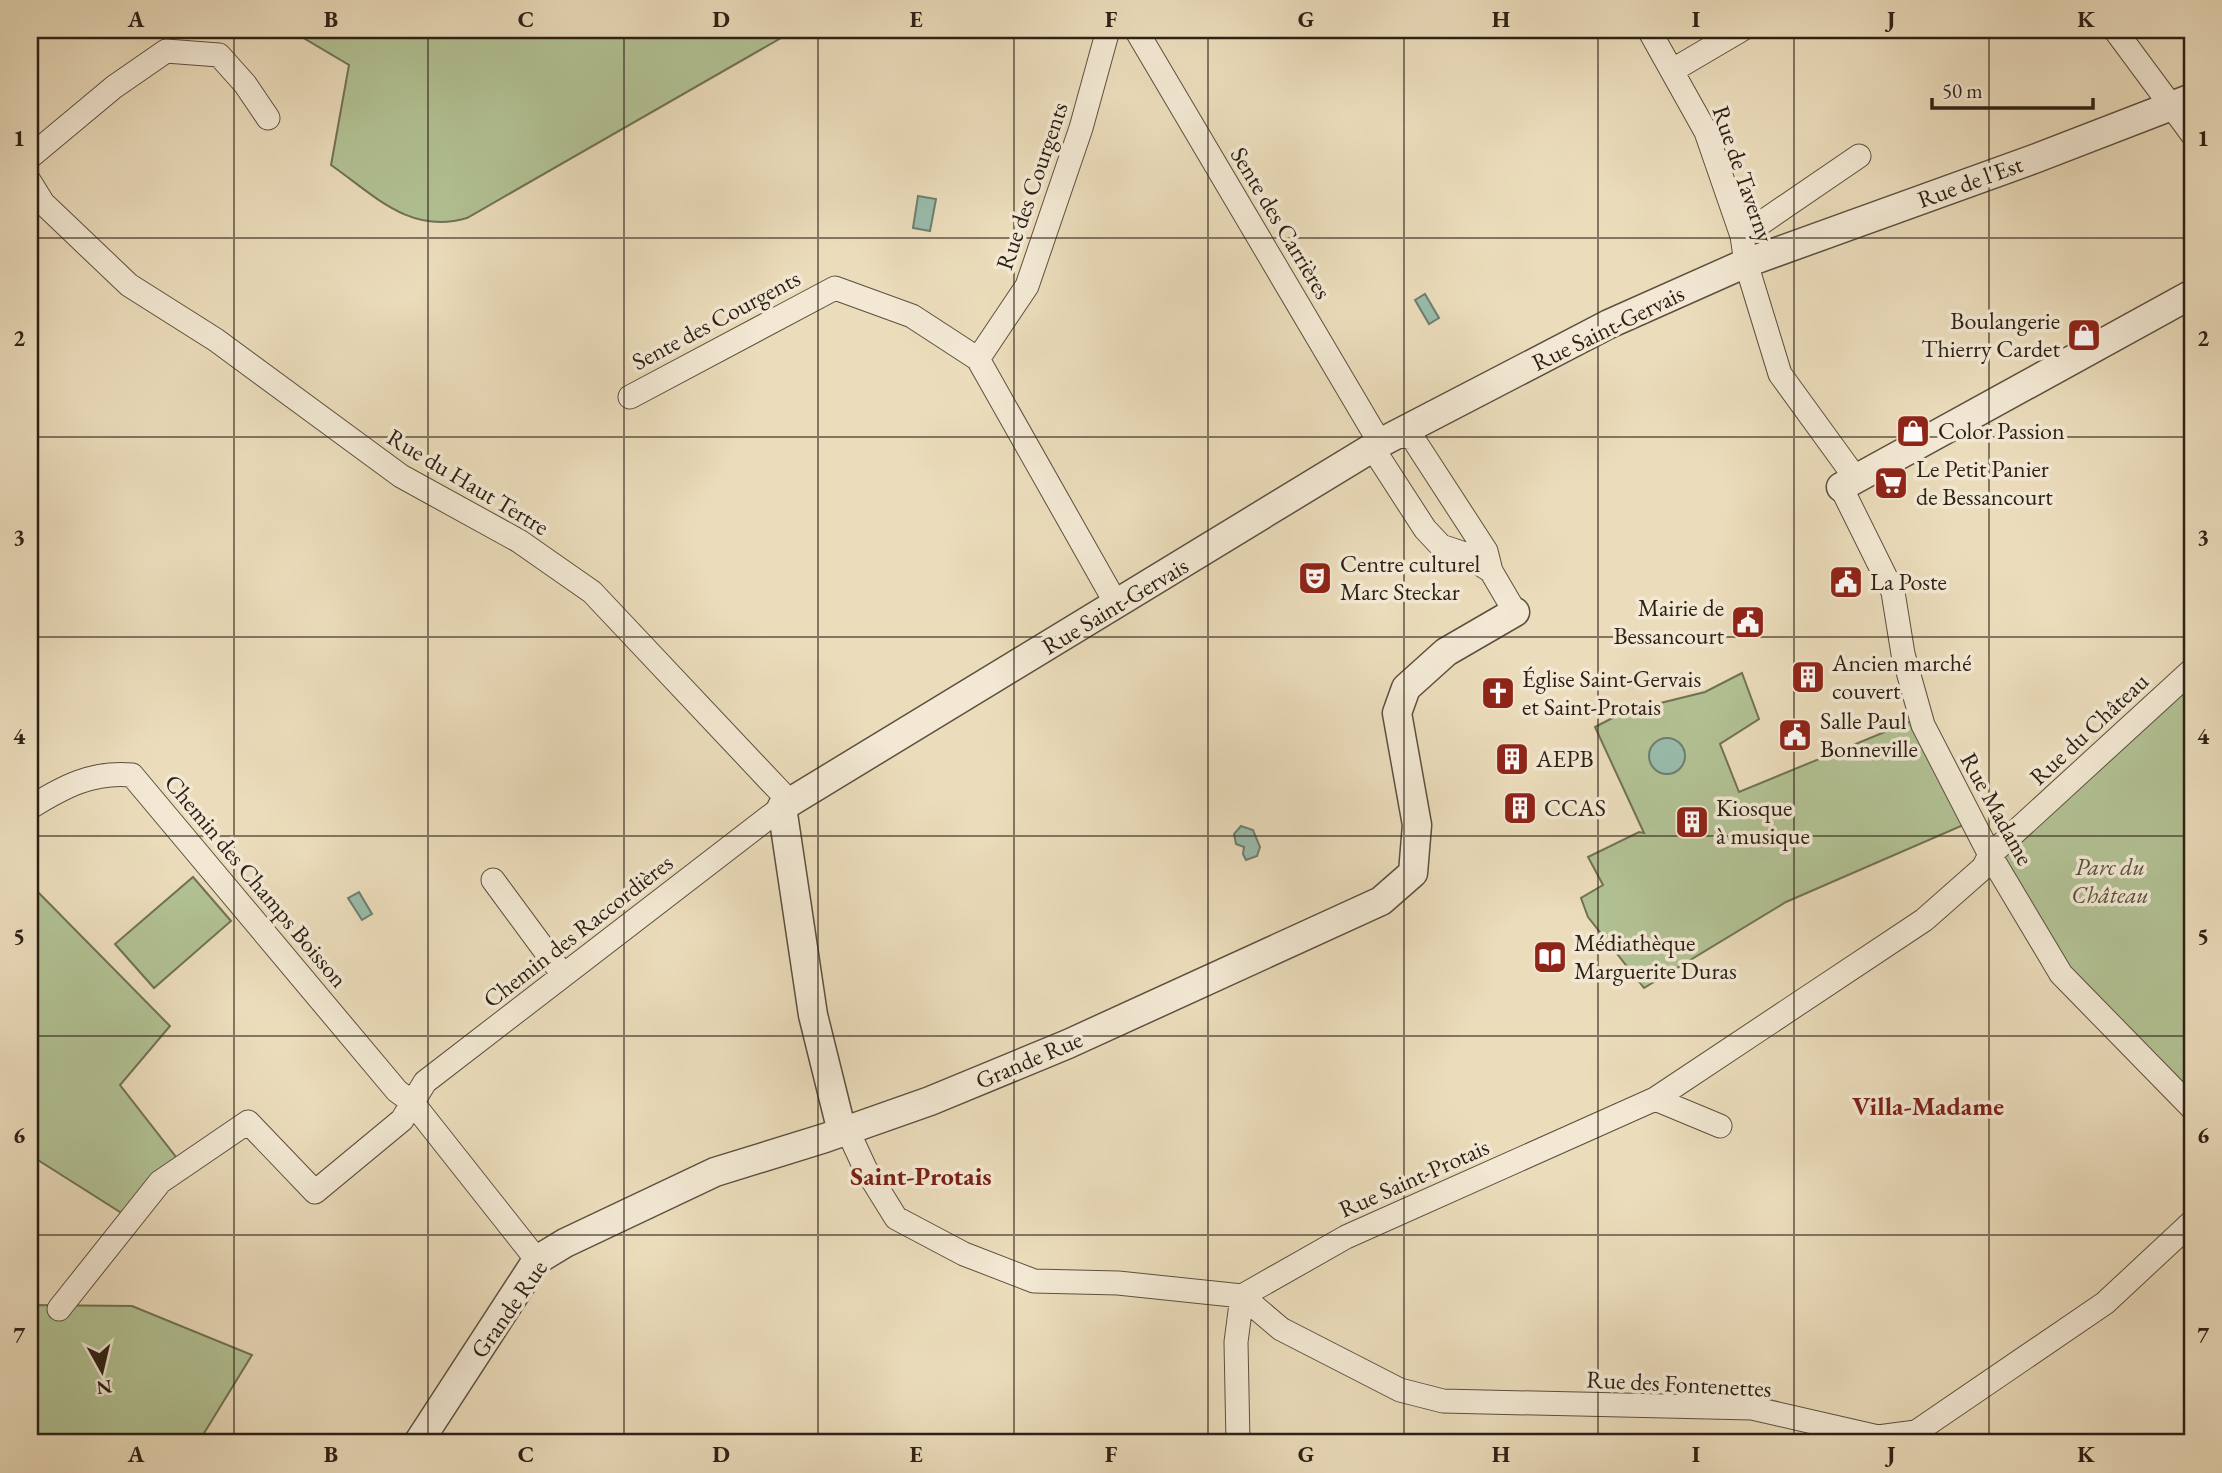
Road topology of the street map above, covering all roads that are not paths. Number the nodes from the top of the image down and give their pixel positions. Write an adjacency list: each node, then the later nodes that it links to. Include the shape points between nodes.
1 (1108, 30): 16 (street, Rue des Courgents, via 1081,128 1027,286)
2 (1136, 30): 19 (street, Sente des Carrières)
3 (1649, 30): 6 (street, Rue de Taverny)
4 (1741, 30): 6 (street)
5 (2115, 30): 7 (street)
6 (1673, 70): 14 (street, Rue de Taverny, via 1706,132)
7 (2176, 100): 9 (street); 14 (street, Rue de l'Est, via 2034,159)
8 (268, 117): 11 (street, via 219,55 166,51 114,87)
9 (2192, 134)
10 (1860, 156): 14 (street)
11 (30, 157)
12 (30, 182): 13 (street, Rue du Haut Tertre)
13 (37, 205): 27 (street, Rue du Haut Tertre, via 129,285 216,340 401,476 519,541 593,592)
14 (1744, 249): 17 (street, Rue de Taverny); 19 (street, Rue Saint-Gervais)
15 (2192, 294): 20 (street)
16 (978, 359): 18 (street, Sente des Courgents, via 912,316 835,288); 24 (street)
17 (1784, 382): 20 (street, Rue Madame)
18 (630, 397)
19 (1383, 442): 21 (street, via 1412,437); 22 (street, Sente des Carrières, via 1425,529); 24 (street, Rue Saint-Gervais)
20 (1849, 479): 29 (street, Rue Madame, via 1893,592 1903,654 1923,725)
21 (1465, 520): 22 (street, via 1462,534 1454,541); 23 (street, via 1486,551)
22 (1436, 541): 23 (street)
23 (1491, 571): 25 (street)
24 (1117, 605): 27 (street, Rue Saint-Gervais)
25 (1515, 612): 36 (street, Grande Rue, via 1446,652 1406,688 1396,713 1417,825 1413,873 1381,901 1068,1044)
26 (2192, 670): 29 (street, Rue du Château)
27 (786, 805): 31 (street, Chemin des Raccordières); 36 (street, via 813,1016)
28 (31, 807): 33 (street, Chemin des Champs Boisson, via 66,785 110,772 132,775 397,1091)
29 (1990, 855): 32 (street, Rue Saint-Protais, via 1983,868 1924,920); 34 (street, Rue Madame, via 2061,974)
30 (493, 880): 31 (street)
31 (564, 975): 33 (street, Chemin des Raccordières, via 425,1082)
32 (1655, 1099): 35 (street); 39 (street, Rue Saint-Protais, via 1346,1237)
33 (412, 1102): 38 (street, Chemin des Champs Boisson); 40 (street, Chemin des Raccordières, via 402,1120 315,1192 248,1122 160,1182)
34 (2192, 1108)
35 (1720, 1126)
36 (842, 1132): 38 (street, Grande Rue, via 715,1172); 39 (street, via 852,1140 896,1217 964,1254 1034,1281 1118,1283)
37 (2192, 1222): 39 (street, Rue des Fontenettes, via 2105,1303 1957,1406 1916,1432 1878,1437 1752,1408 1443,1401 1400,1390 1281,1329)
38 (537, 1260): 41 (street, Grande Rue)
39 (1242, 1296): 42 (street, via 1236,1342)
40 (59, 1310)
41 (418, 1443)
42 (1238, 1443)

